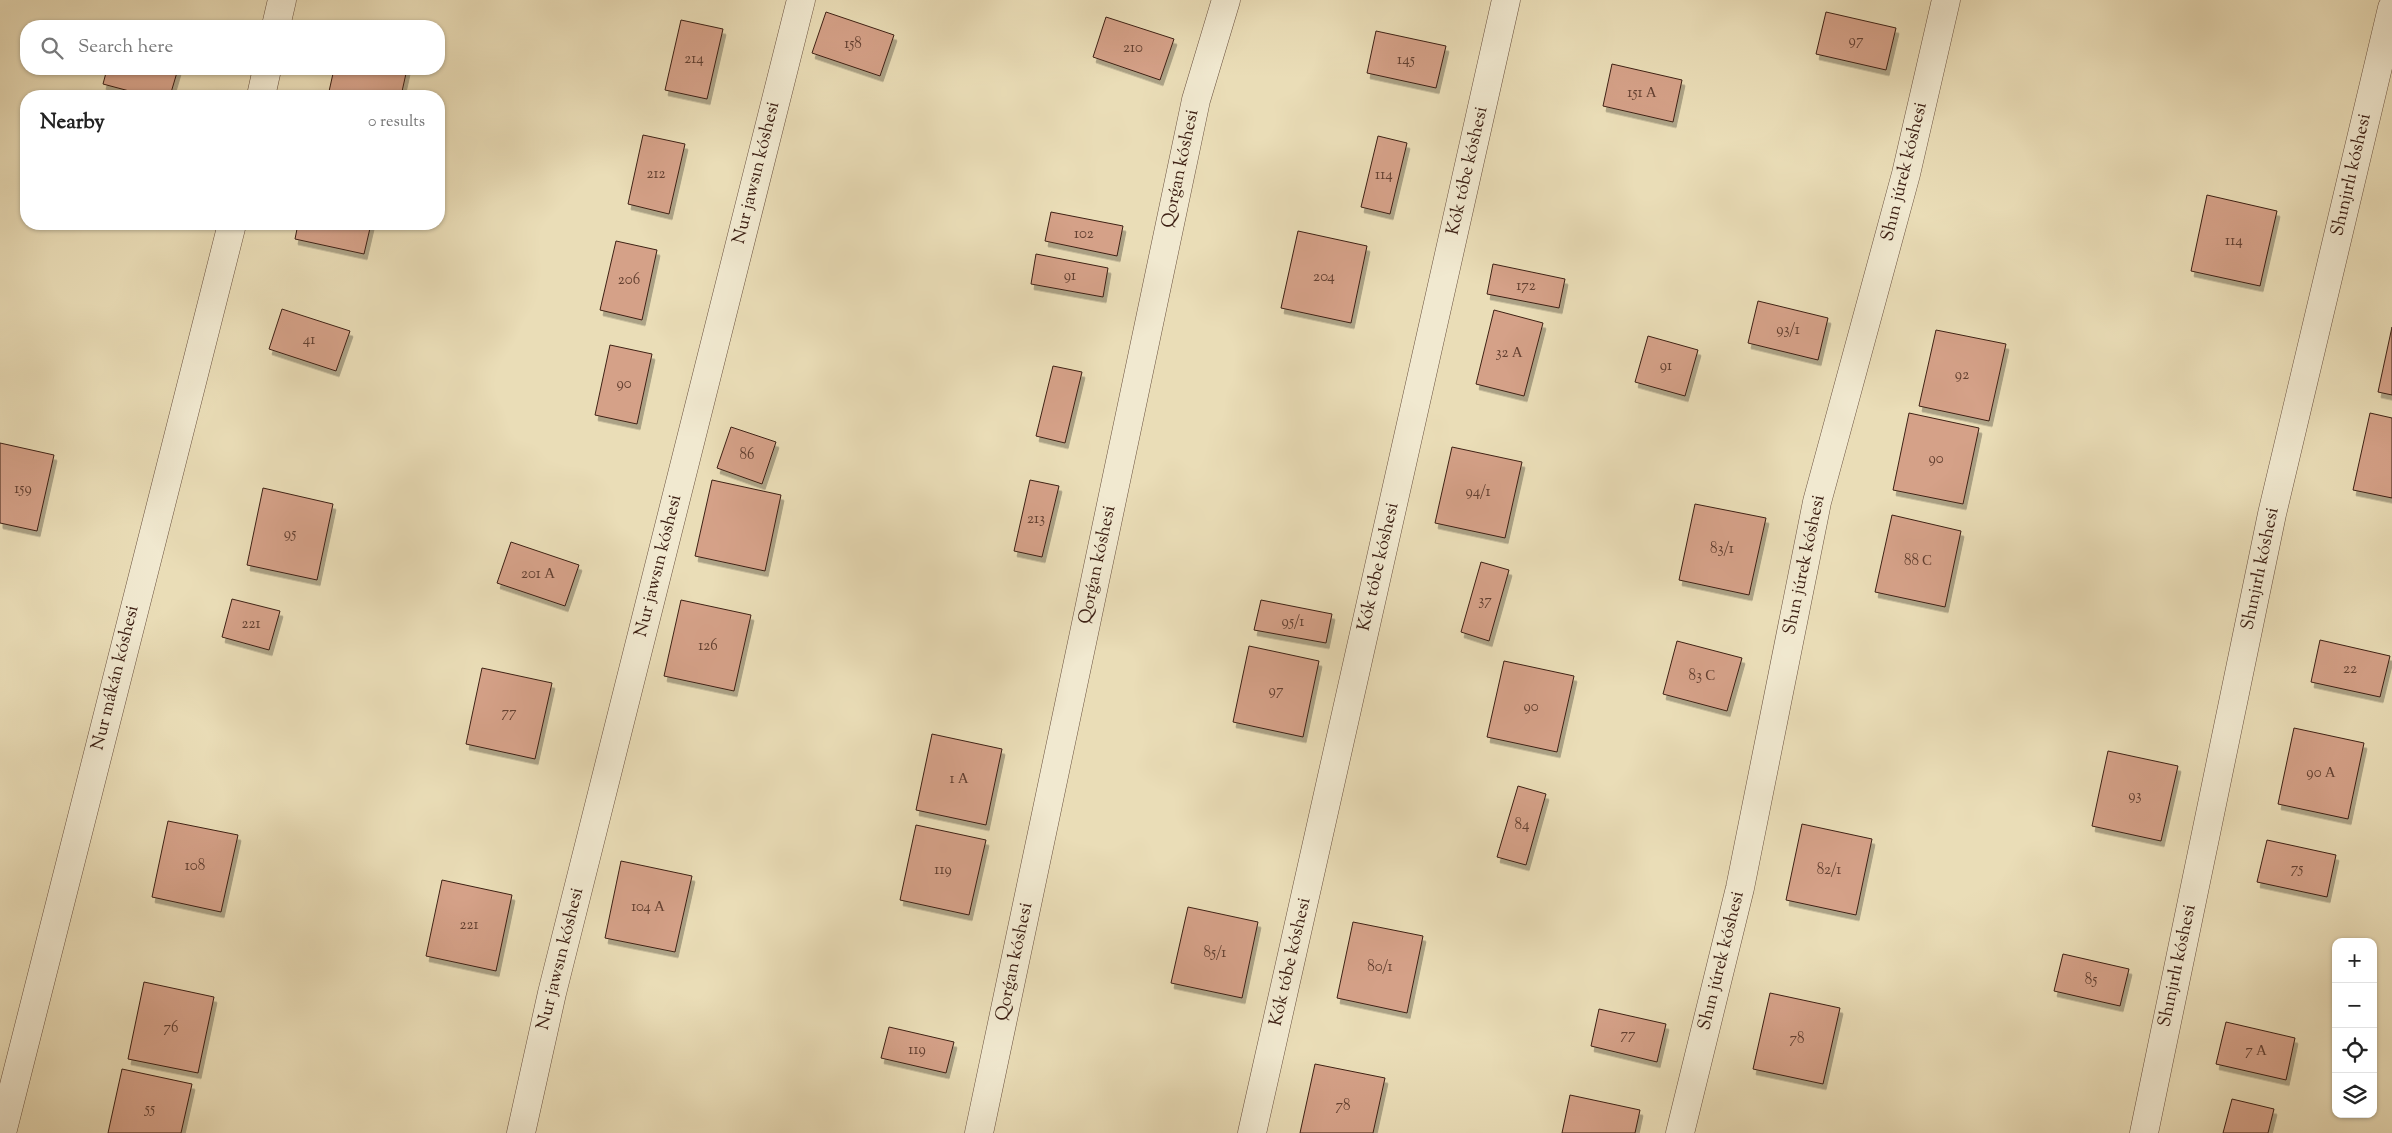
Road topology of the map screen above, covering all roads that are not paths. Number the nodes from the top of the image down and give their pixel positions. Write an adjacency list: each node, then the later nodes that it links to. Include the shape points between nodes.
1 (282, 0): 7 (street)
2 (801, 0): 12 (street, Nur jawsın kóshesi, via 555,983)
3 (1226, 0): 13 (street, Qorǵan kóshesi, via 1196,100)
4 (1506, 0): 14 (street, Kók tóbe kóshesi)
5 (1946, 0): 15 (street, Shın júrek kóshesi, via 1906,174 1817,502 1740,888)
6 (2392, 8): 16 (street, Shınjırlı kóshesi, via 2272,514)
7 (277, 20)
8 (266, 75): 9 (street)
9 (262, 90)
10 (230, 230): 11 (street, Nur mákán kóshesi)
11 (2, 1133)
12 (521, 1133)
13 (979, 1133)
14 (1252, 1133)
15 (1680, 1133)
16 (2144, 1133)

